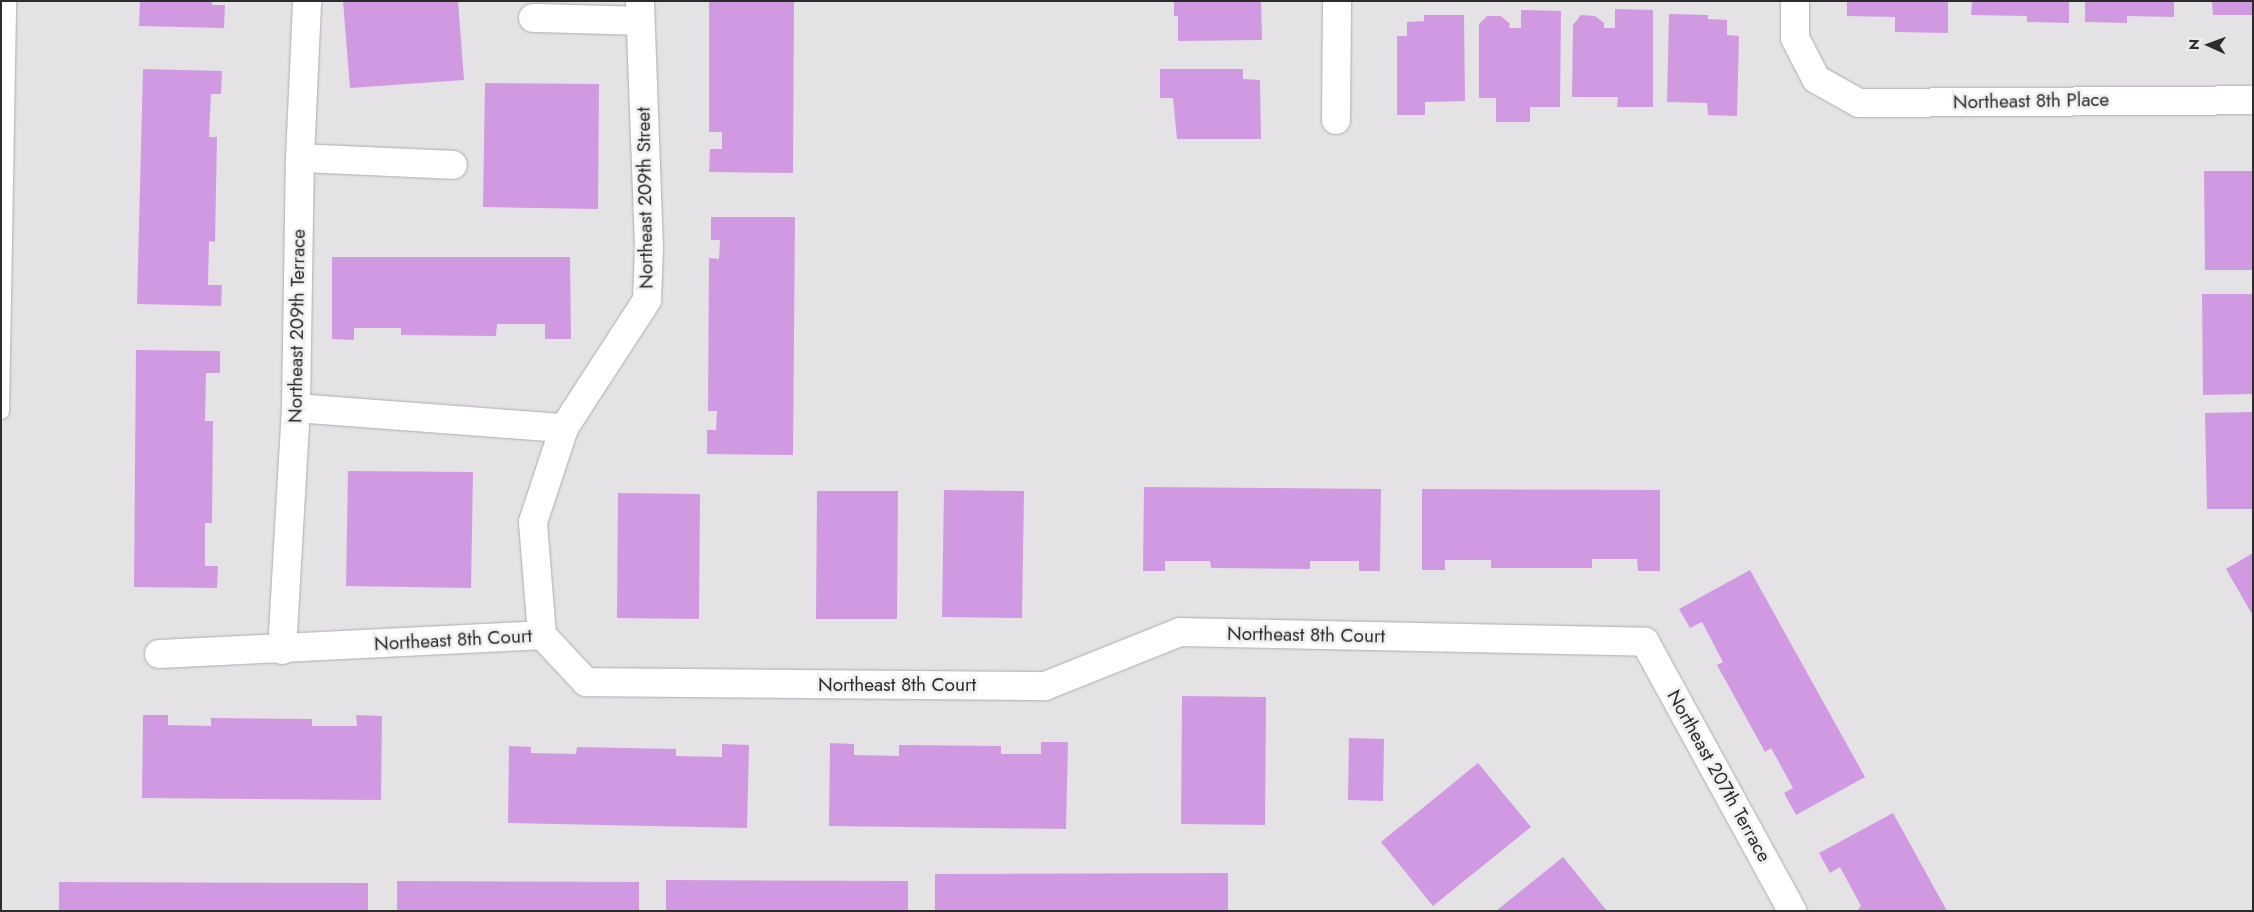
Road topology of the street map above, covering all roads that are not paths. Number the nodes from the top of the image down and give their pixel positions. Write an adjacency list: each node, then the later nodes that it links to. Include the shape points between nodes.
1 (8, 1): 12 (lane)
2 (308, 1): 9 (street, Northeast 209th Terrace)
3 (1337, 1): 8 (street)
4 (1795, 1): 7 (street, Northeast 8th Place, via 1795,38 1816,79 1859,103)
5 (639, 11): 6 (street); 13 (street, Northeast 209th Street, via 649,248 647,300)
6 (533, 18)
7 (2253, 100)
8 (1336, 120)
9 (300, 158): 10 (street); 11 (street, Northeast 209th Terrace)
10 (453, 165)
11 (296, 408): 13 (street); 16 (street, Northeast 209th Terrace)
12 (1, 411)
13 (564, 428): 14 (street, Northeast 209th Street, via 533,522)
14 (542, 634): 15 (street, Northeast 8th Court, via 586,682 1045,686 1180,632); 16 (street, Northeast 8th Court)
15 (1645, 642): 18 (street, Northeast 207th Terrace)
16 (282, 650): 17 (street, Northeast 8th Court)
17 (159, 654)
18 (1792, 911)

